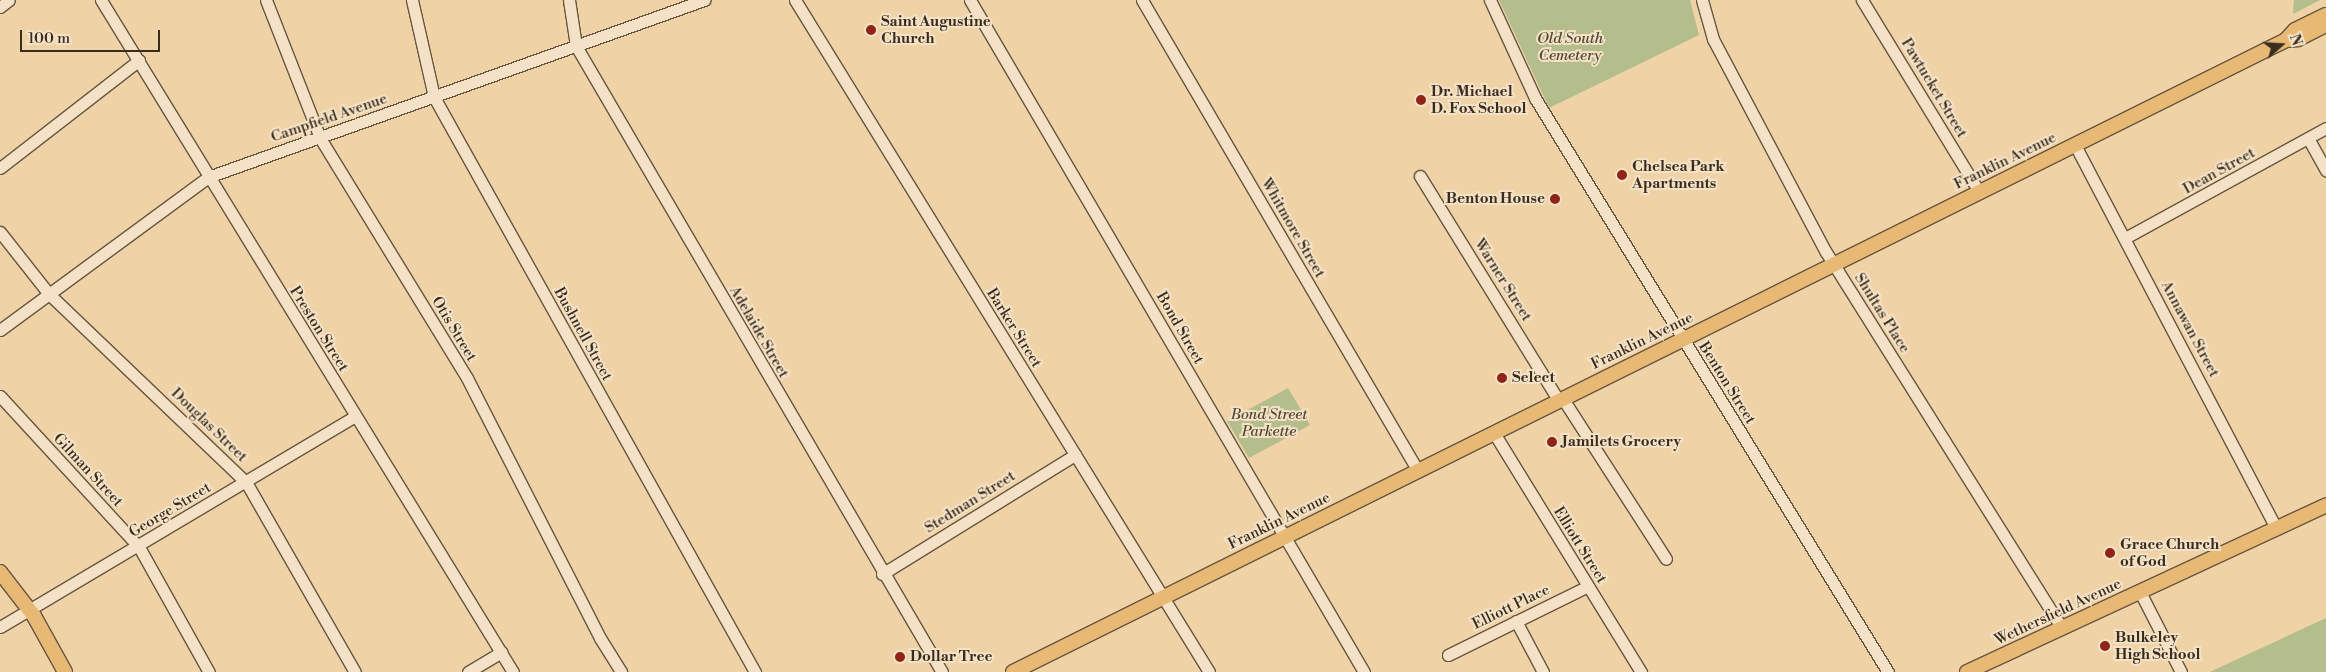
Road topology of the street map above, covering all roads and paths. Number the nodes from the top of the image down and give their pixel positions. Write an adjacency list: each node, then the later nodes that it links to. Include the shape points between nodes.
1 (9, 0): 13 (street)
2 (101, 0): 18 (street, Preston Street)
3 (266, 0): 21 (street, Otis Street)
4 (412, 0): 19 (street, Bushnell Street)
5 (569, 0): 17 (street, Adelaide Street)
6 (704, 0): 17 (street, Campfield Avenue)
7 (795, 0): 39 (street, Barker Street)
8 (970, 0): 44 (street, Bond Street)
9 (1142, 0): 40 (street, Whitmore Street)
10 (1490, 0): 34 (street, Benton Street, via 1535,98)
11 (1702, 0): 31 (street, Shultas Place, via 1713,39)
12 (1862, 0): 28 (street, Pawtucket Street)
13 (0, 7)
14 (2326, 15): 16 (main road, Franklin Avenue, via 2294,31)
15 (2326, 25): 16 (main road, Franklin Avenue, via 2298,39)
16 (2286, 40): 23 (main road, Franklin Avenue)
17 (576, 46): 19 (street, Campfield Avenue); 48 (street, Adelaide Street)
18 (138, 60): 24 (street); 27 (street, Preston Street)
19 (434, 97): 21 (street, Campfield Avenue); 64 (street, Bushnell Street)
20 (2326, 128): 22 (street, Dean Street)
21 (320, 138): 27 (street, Campfield Avenue); 63 (street, Otis Street, via 466,378 600,638)
22 (2308, 138): 25 (street); 30 (street, Dean Street)
23 (2075, 145): 28 (main road, Franklin Avenue); 30 (street, Annawan Street)
24 (0, 168)
25 (2326, 170)
26 (1420, 176): 36 (street, Warner Street)
27 (208, 177): 32 (street, Campfield Avenue); 37 (street, Preston Street)
28 (1979, 192): 31 (main road, Franklin Avenue)
29 (0, 232): 32 (street, Douglas Street)
30 (2125, 238): 43 (street, Annawan Street)
31 (1834, 264): 34 (main road, Franklin Avenue); 55 (street, Shultas Place)
32 (49, 294): 33 (street, Campfield Avenue); 41 (street, Douglas Street)
33 (0, 330)
34 (1683, 339): 36 (main road, Franklin Avenue); 71 (street, Benton Street)
35 (0, 396): 45 (street, Gilman Street)
36 (1561, 400): 38 (main road, Franklin Avenue); 46 (street, Warner Street)
37 (355, 416): 41 (street, George Street); 56 (street, Preston Street)
38 (1494, 433): 40 (main road, Franklin Avenue); 49 (street, Elliott Street)
39 (1074, 455): 48 (street, Stedman Street); 51 (street, Barker Street)
40 (1418, 471): 44 (main road, Franklin Avenue)
41 (246, 482): 45 (street, George Street); 60 (street, Douglas Street)
42 (2326, 505): 43 (main road, Wethersfield Avenue)
43 (2276, 528): 50 (main road, Wethersfield Avenue)
44 (1285, 537): 51 (main road, Franklin Avenue); 68 (street, Bond Street)
45 (139, 547): 52 (street, George Street); 59 (street, Gilman Street)
46 (1666, 559)
47 (0, 572): 52 (main road)
48 (882, 574): 65 (street, Adelaide Street)
49 (1588, 586): 53 (street, Elliott Place); 70 (street, Elliott Street)
50 (2140, 592): 55 (main road, Wethersfield Avenue); 73 (street)
51 (1163, 598): 66 (main road, Franklin Avenue); 67 (street, Barker Street)
52 (29, 610): 54 (street, George Street); 58 (main road)
53 (1516, 621): 57 (street, Elliott Place); 69 (street)
54 (0, 627)
55 (2062, 628): 72 (main road, Wethersfield Avenue)
56 (502, 652): 61 (street); 62 (street, Preston Street)
57 (1448, 655)
58 (66, 672)
59 (209, 672)
60 (355, 672)
61 (468, 672)
62 (513, 672)
63 (621, 672)
64 (755, 672)
65 (942, 672)
66 (1013, 672)
67 (1208, 672)
68 (1364, 672)
69 (1543, 672)
70 (1641, 672)
71 (1888, 672)
72 (1967, 672)
73 (2181, 672)

